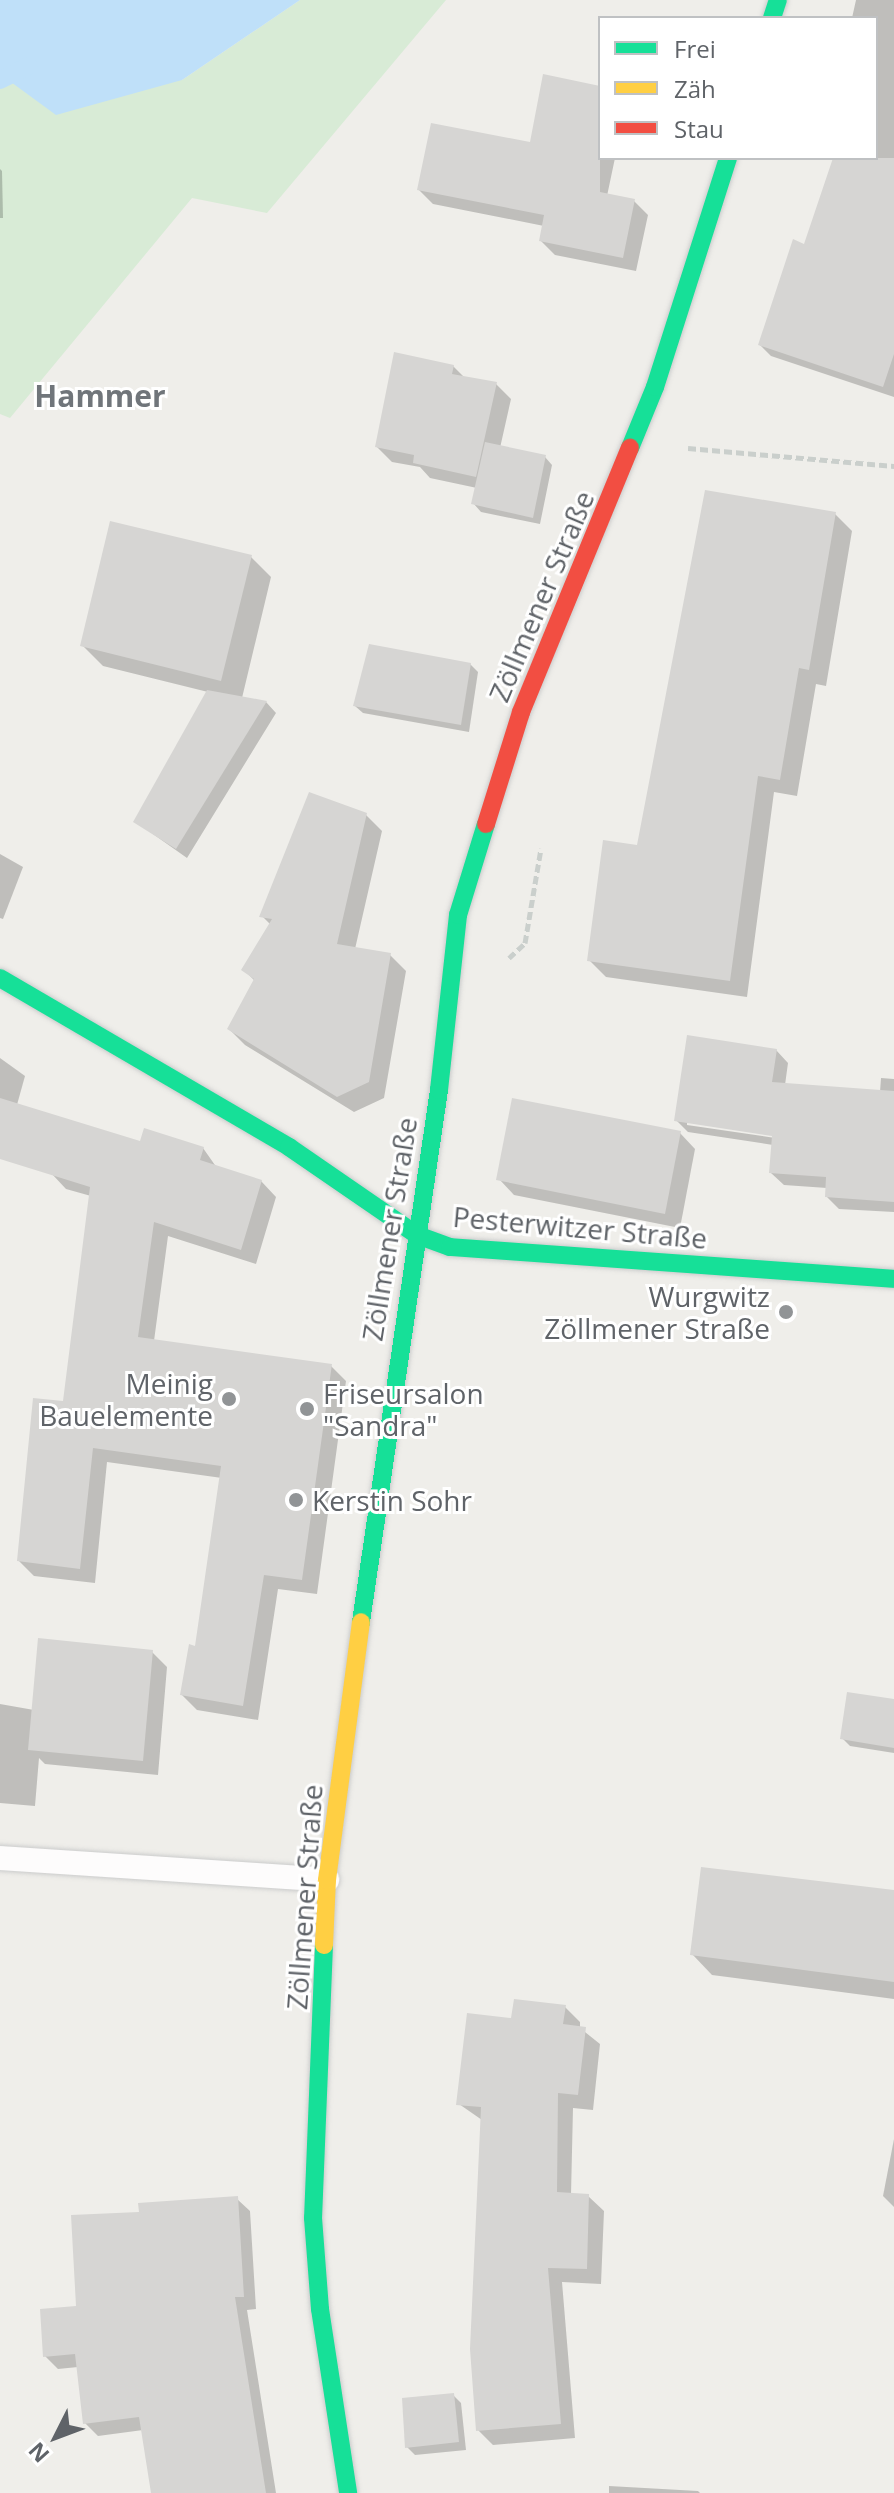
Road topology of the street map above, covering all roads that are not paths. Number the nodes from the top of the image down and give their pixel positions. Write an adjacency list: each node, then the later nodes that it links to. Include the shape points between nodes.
1 (727, 160): 3 (street, Zöllmener Straße, via 655,387 521,712 458,915)
2 (0, 978): 3 (street, Pesterwitzer Straße, via 240,1117)
3 (417, 1235): 4 (street, Pesterwitzer Straße, via 450,1247 486,1251); 6 (street, Zöllmener Straße)
4 (894, 1279)
5 (0, 1858): 6 (lane)
6 (327, 1880): 7 (street, Zöllmener Straße, via 313,2218 320,2309)
7 (348, 2493)

